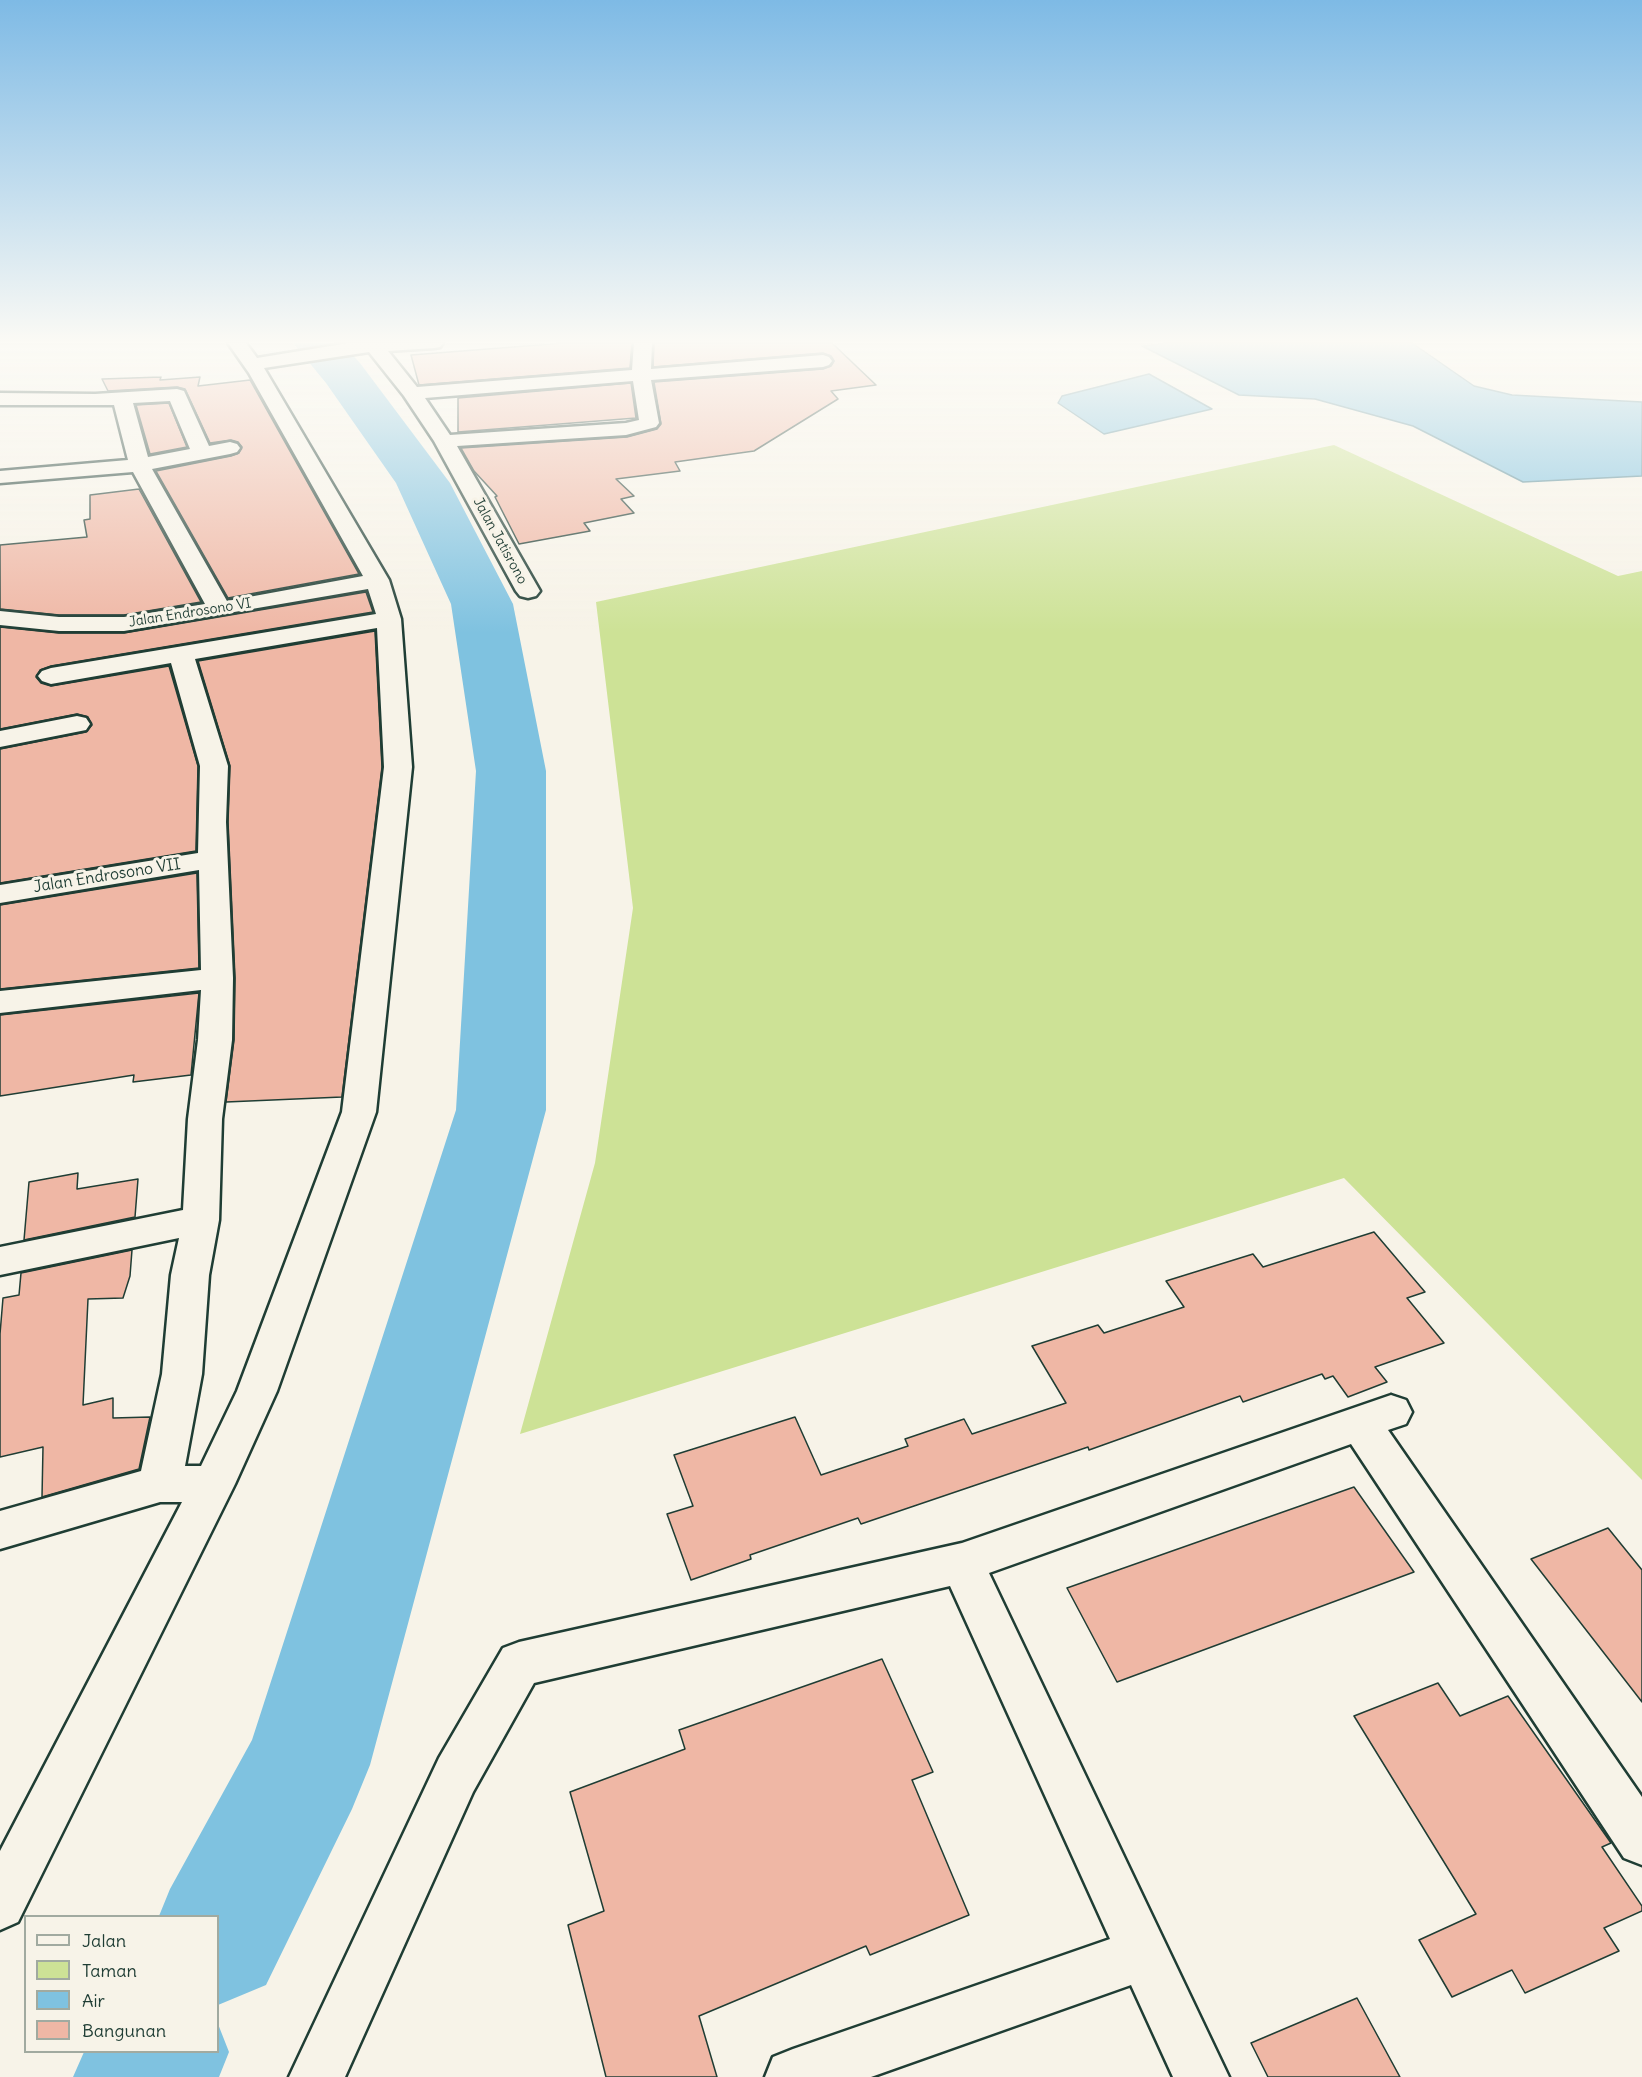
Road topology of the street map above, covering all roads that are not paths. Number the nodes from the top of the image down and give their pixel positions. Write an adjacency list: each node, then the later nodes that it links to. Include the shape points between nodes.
1 (133, 440): 8 (street)
2 (196, 440): 7 (street)
3 (301, 440): 10 (street)
4 (460, 440): 5 (street)
5 (444, 441): 11 (street, Jalan Jatisrono)
6 (230, 448): 7 (street)
7 (202, 453): 8 (street)
8 (140, 465): 9 (street); 12 (street)
9 (0, 477)
10 (377, 579): 12 (street, Jalan Endrosono VI); 14 (street)
11 (528, 591)
12 (220, 609): 13 (street, Jalan Endrosono VI, via 124,624 59,624)
13 (0, 618)
14 (389, 619): 15 (street); 26 (street, via 398,767 359,1113 257,1391)
15 (181, 655): 16 (street); 19 (street, via 214,766)
16 (51, 676)
17 (77, 724): 18 (street)
18 (0, 739)
19 (214, 859): 20 (street, Jalan Endrosono VII); 21 (street)
20 (0, 894)
21 (217, 978): 22 (street); 23 (street)
22 (0, 1002)
23 (201, 1220): 24 (street); 25 (street, via 190,1275 182,1374)
24 (0, 1261)
25 (160, 1484): 26 (street); 27 (street)
26 (214, 1484): 30 (street)
27 (0, 1530)
28 (962, 1563): 29 (street, via 1376,1418); 31 (street); 32 (street, via 519,1664 456,1775)
29 (1642, 1840)
30 (0, 1904)
31 (1144, 1954): 33 (street); 34 (street)
32 (317, 2077)
33 (793, 2077)
34 (1201, 2077)

